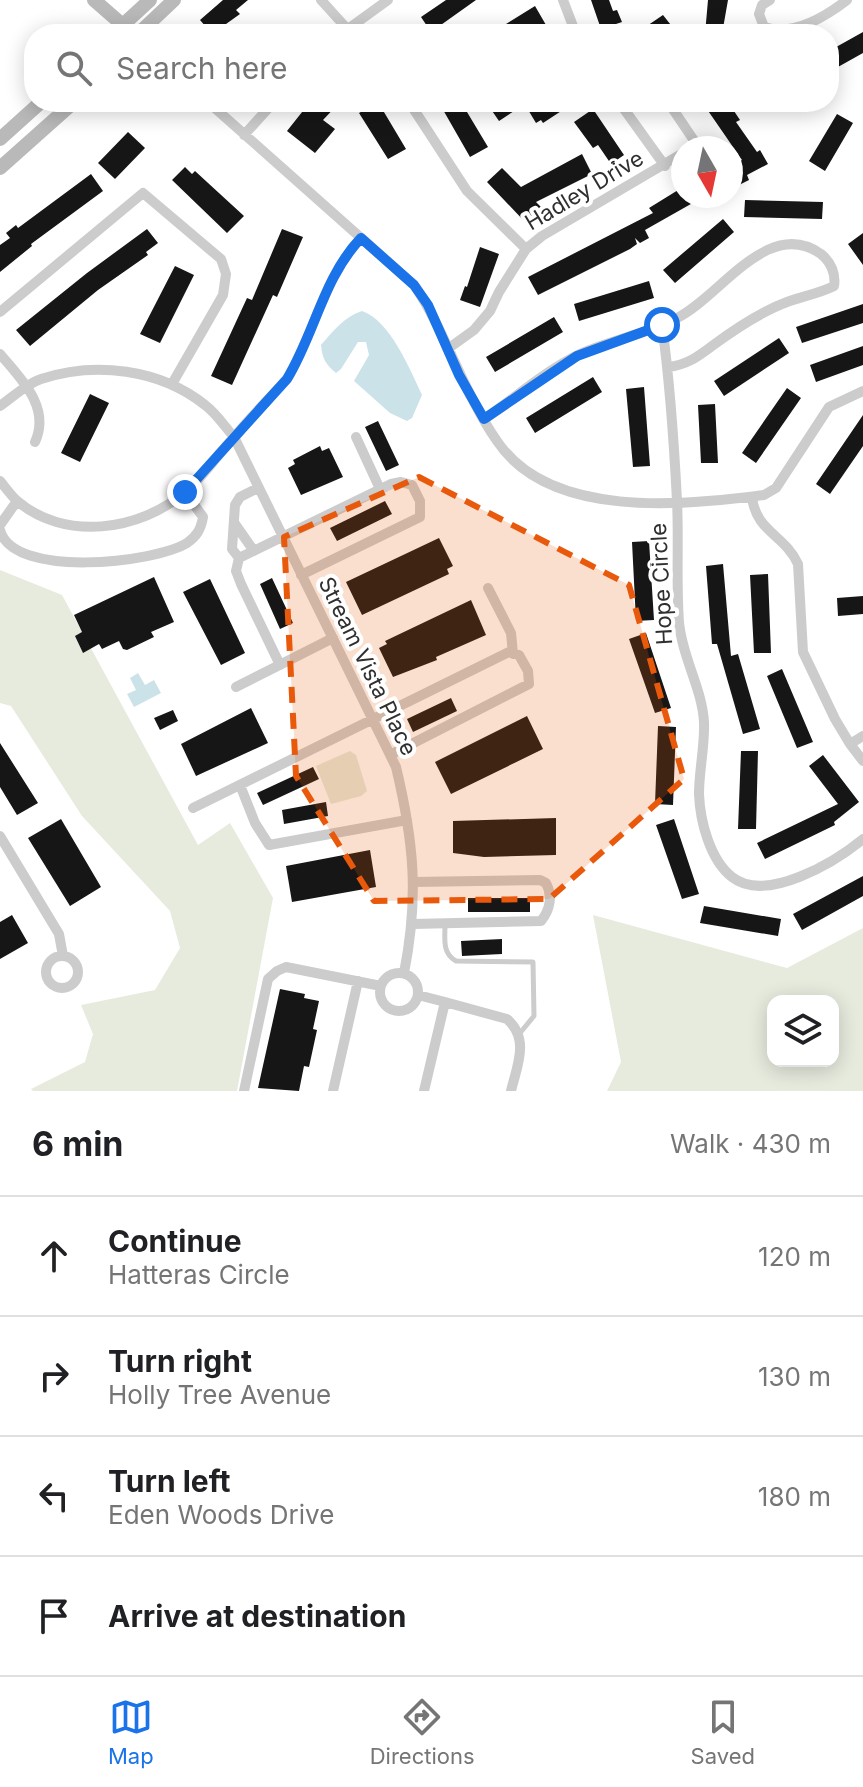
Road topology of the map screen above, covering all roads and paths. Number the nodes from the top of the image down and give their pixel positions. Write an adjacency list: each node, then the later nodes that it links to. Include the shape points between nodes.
1 (94, 0): 9 (main road)
2 (150, 0): 10 (main road)
3 (174, 0): 11 (main road)
4 (321, 0): 12 (street)
5 (388, 0): 13 (street)
6 (563, 0): 14 (street)
7 (770, 0): 15 (street, via 759,14)
8 (847, 0): 16 (street)
9 (118, 24)
10 (132, 24)
11 (138, 24)
12 (340, 24)
13 (356, 24)
14 (570, 24)
15 (763, 24)
16 (806, 24)
17 (30, 112): 26 (main road)
18 (63, 112): 29 (main road)
19 (219, 112): 24 (street)
20 (265, 112): 24 (street)
21 (416, 112): 31 (street, via 467,191)
22 (626, 112): 28 (street, Hadley Drive)
23 (675, 112): 25 (street)
24 (244, 135): 30 (street)
25 (691, 136)
26 (0, 139)
27 (671, 162): 28 (street)
28 (665, 166): 31 (street, Hadley Drive)
29 (0, 168)
30 (361, 238): 34 (street, via 414,285); 42 (street, via 330,281 296,365)
31 (526, 249): 34 (street, Hadley Drive, via 490,311)
32 (0, 312): 37 (street, via 143,193 221,259 226,274 223,295)
33 (662, 325): 36 (street, Hope Circle); 36 (street, via 776,245 815,250 834,272 834,286 765,312 698,358); 41 (street, via 577,356)
34 (449, 348): 41 (street)
35 (0, 354): 38 (street)
36 (668, 367): 51 (street, Hope Circle)
37 (172, 384): 38 (street, Stream Vista Place, via 124,370 88,370 40,379); 42 (street, Stream Vista Place, via 207,406)
38 (27, 387): 40 (street, Stream Vista Place); 44 (street, via 39,410)
39 (863, 391): 49 (street, via 829,407 776,488)
40 (0, 406)
41 (484, 419): 51 (street, via 513,460 566,493 613,502)
42 (234, 437): 46 (street, Stream Vista Place); 48 (street)
43 (356, 437): 47 (street)
44 (35, 442)
45 (0, 481): 50 (street)
46 (258, 488): 52 (street, via 240,497); 54 (street, Stream Vista Place)
47 (380, 489): 54 (street); 57 (street, via 401,482 412,485 420,517)
48 (185, 492): 50 (street, via 138,519 96,527 63,523); 53 (street, via 203,517 198,533 170,550 128,560 48,560 10,546)
49 (752, 497): 51 (street); 65 (street, via 757,519 793,552 798,564 803,652)
50 (17, 501): 53 (street)
51 (677, 502): 72 (street, Hope Circle, via 681,645 701,703 699,796 720,863 742,884 780,883 797,879)
52 (235, 524): 55 (street); 56 (street, via 232,549)
53 (0, 528)
54 (283, 536): 55 (street); 57 (street, Stream Vista Place)
55 (254, 551): 56 (street)
56 (239, 558): 61 (street, via 236,571)
57 (301, 575): 59 (street, Stream Vista Place)
58 (488, 588): 60 (street, via 511,633)
59 (333, 638): 61 (street); 63 (street, Stream Vista Place)
60 (513, 654): 63 (street); 66 (street, via 528,671 529,684)
61 (280, 665): 62 (street)
62 (236, 687)
63 (372, 719): 66 (street, Stream Vista Place); 68 (street)
64 (863, 736): 65 (street)
65 (850, 744): 67 (street)
66 (390, 755): 70 (street, Stream Vista Place)
67 (863, 761)
68 (240, 785): 69 (street); 70 (street, via 269,845)
69 (193, 808)
70 (407, 820): 73 (street, Stream Vista Place)
71 (0, 836): 76 (street, via 59,934)
72 (863, 839)
73 (413, 882): 74 (street, via 540,880 549,889 547,914 541,921); 75 (street, Stream Vista Place)
74 (445, 923): 75 (street); 82 (lane, via 445,950 456,961 533,962 534,1016)
75 (413, 924): 77 (street, Stream Vista Place)
76 (63, 956)
77 (404, 973): 79 (street, via 389,976); 80 (street, via 416,984)
78 (358, 981): 79 (street); 83 (street, via 286,967 268,979); 84 (street)
79 (381, 986): 80 (street, via 385,1003 395,1010 412,1006)
80 (418, 995): 81 (street)
81 (445, 1002): 82 (street, via 507,1019); 85 (street)
82 (519, 1034): 86 (street)
83 (244, 1091)
84 (333, 1091)
85 (424, 1091)
86 (511, 1091)

